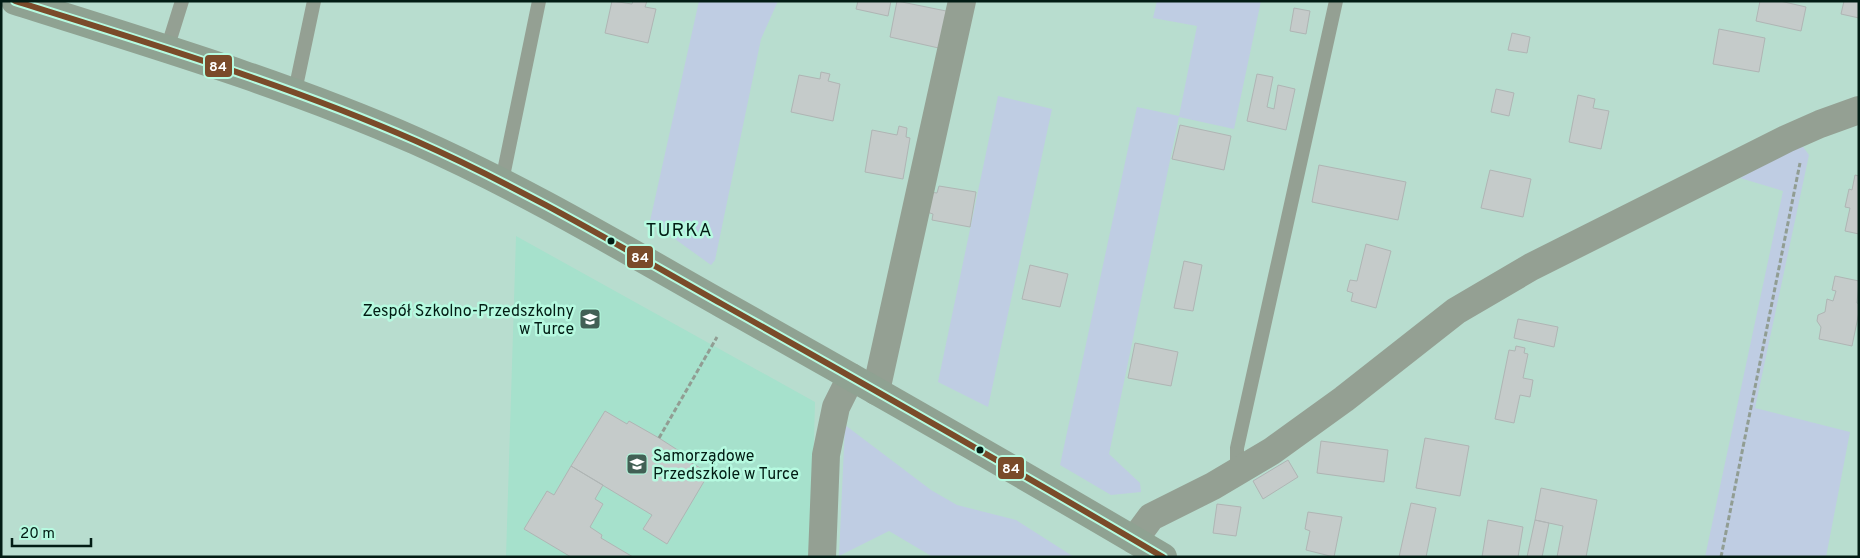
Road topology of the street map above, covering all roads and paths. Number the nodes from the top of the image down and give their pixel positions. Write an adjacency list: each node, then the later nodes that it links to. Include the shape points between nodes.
1 (15, 1): 7 (main road)
2 (182, 1): 7 (lane)
3 (314, 1): 8 (lane)
4 (539, 1): 11 (lane)
5 (962, 1): 14 (street)
6 (1336, 1): 16 (lane, via 1238,448)
7 (167, 49): 8 (main road)
8 (295, 91): 11 (main road, via 419,142)
9 (1859, 110): 10 (street)
10 (1807, 129): 16 (street, via 1483,295 1435,326 1305,428); 20 (path)
11 (502, 181): 13 (main road)
12 (717, 337): 15 (path)
13 (851, 377): 14 (main road); 18 (street, via 836,407 826,455)
14 (876, 391): 17 (main road)
15 (659, 438)
16 (1237, 472): 17 (street, via 1151,517)
17 (1134, 540): 19 (main road)
18 (822, 557)
19 (1163, 557)
20 (1721, 557)

